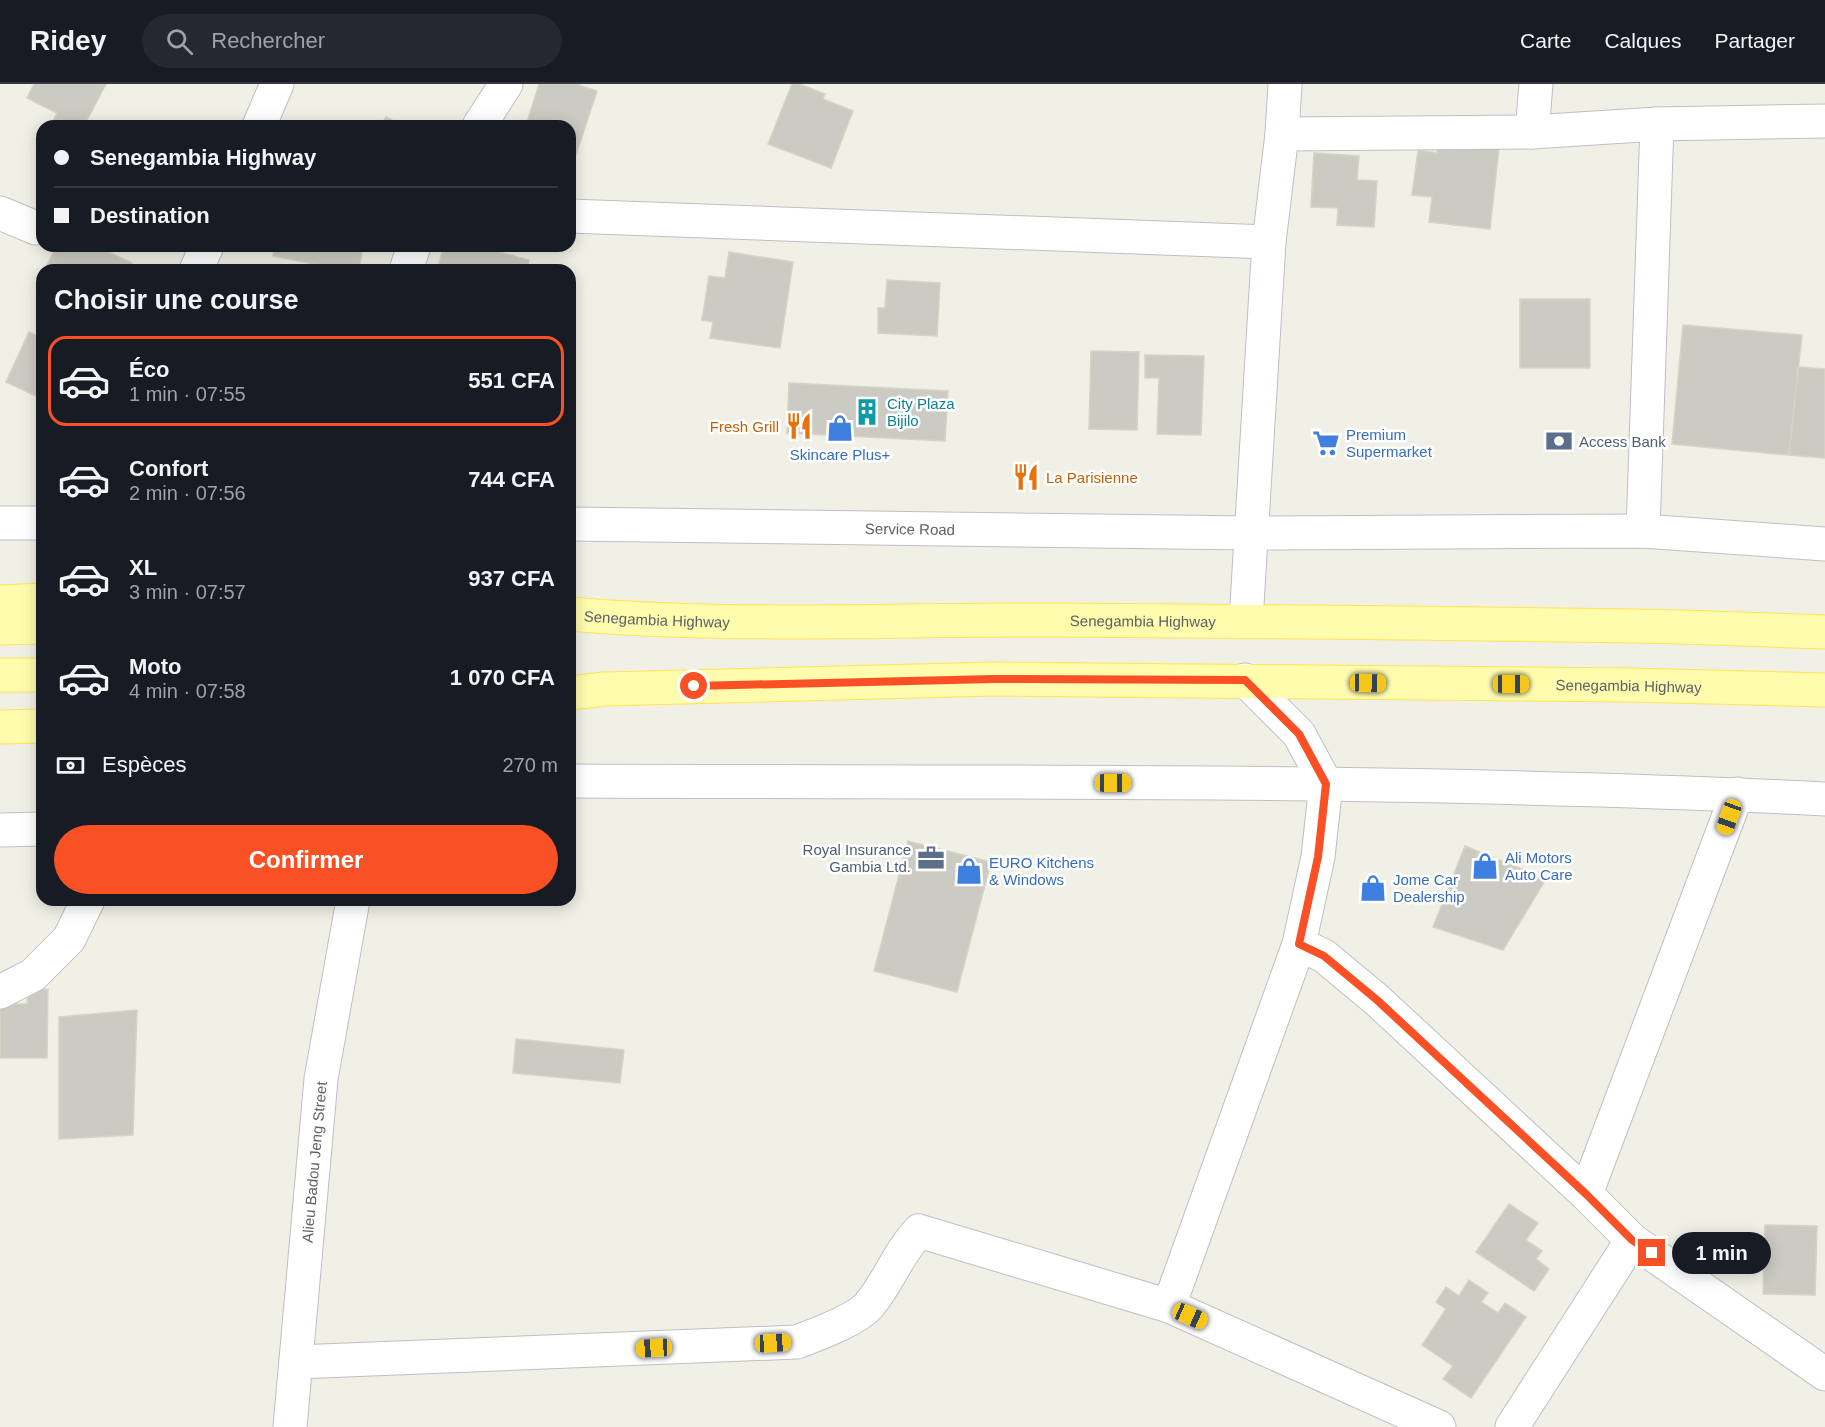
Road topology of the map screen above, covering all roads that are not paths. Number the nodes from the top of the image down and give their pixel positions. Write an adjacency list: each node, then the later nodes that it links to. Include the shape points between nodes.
1 (277, 84): 5 (street)
2 (506, 84): 6 (street)
3 (1285, 84): 10 (street)
4 (1536, 84): 9 (street)
5 (262, 120)
6 (483, 120)
7 (1825, 121): 8 (street)
8 (1657, 124): 9 (street); 18 (street)
9 (1532, 132): 10 (street)
10 (1282, 134): 14 (street)
11 (0, 213): 13 (street)
12 (576, 216): 14 (street)
13 (36, 228)
14 (1269, 242): 19 (street)
15 (0, 523): 16 (street)
16 (36, 524)
17 (576, 524): 19 (street, Service Road)
18 (1642, 531): 19 (street, Service Road); 20 (street, Service Road)
19 (1252, 533): 26 (street)
20 (1825, 544)
21 (36, 600): 22 (main road)
22 (0, 602)
23 (576, 615): 24 (main road, Senegambia Highway)
24 (627, 619): 25 (main road); 26 (main road, Senegambia Highway)
25 (576, 620)
26 (1246, 621): 29 (main road, Senegambia Highway)
27 (36, 627): 28 (main road)
28 (0, 628)
29 (1825, 632)
30 (0, 675): 31 (main road)
31 (36, 675)
32 (1245, 680): 34 (main road, Senegambia Highway, via 981,679); 35 (main road, Senegambia Highway); 40 (street, via 1299,734)
33 (576, 686): 34 (main road)
34 (604, 689): 36 (main road, Senegambia Highway)
35 (1825, 690)
36 (576, 692)
37 (36, 726): 38 (main road)
38 (0, 727)
39 (576, 781): 40 (street)
40 (1326, 784): 41 (street); 47 (street, via 1318,857)
41 (1737, 794): 42 (street); 49 (street)
42 (1825, 799)
43 (0, 830): 44 (street)
44 (36, 830)
45 (85, 906): 48 (street, via 69,939 33,975)
46 (352, 906): 52 (street, Alieu Badou Jeng Street, via 321,1078)
47 (1299, 944): 49 (street, via 1324,956 1377,1000); 51 (street)
48 (0, 992)
49 (1586, 1194): 50 (street)
50 (1632, 1240): 53 (street); 56 (street)
51 (1169, 1306): 52 (street, via 919,1231 905,1246 869,1306 833,1328 797,1342); 55 (street)
52 (296, 1362): 54 (street, Alieu Badou Jeng Street)
53 (1825, 1374)
54 (290, 1427)
55 (1439, 1427)
56 (1512, 1427)

